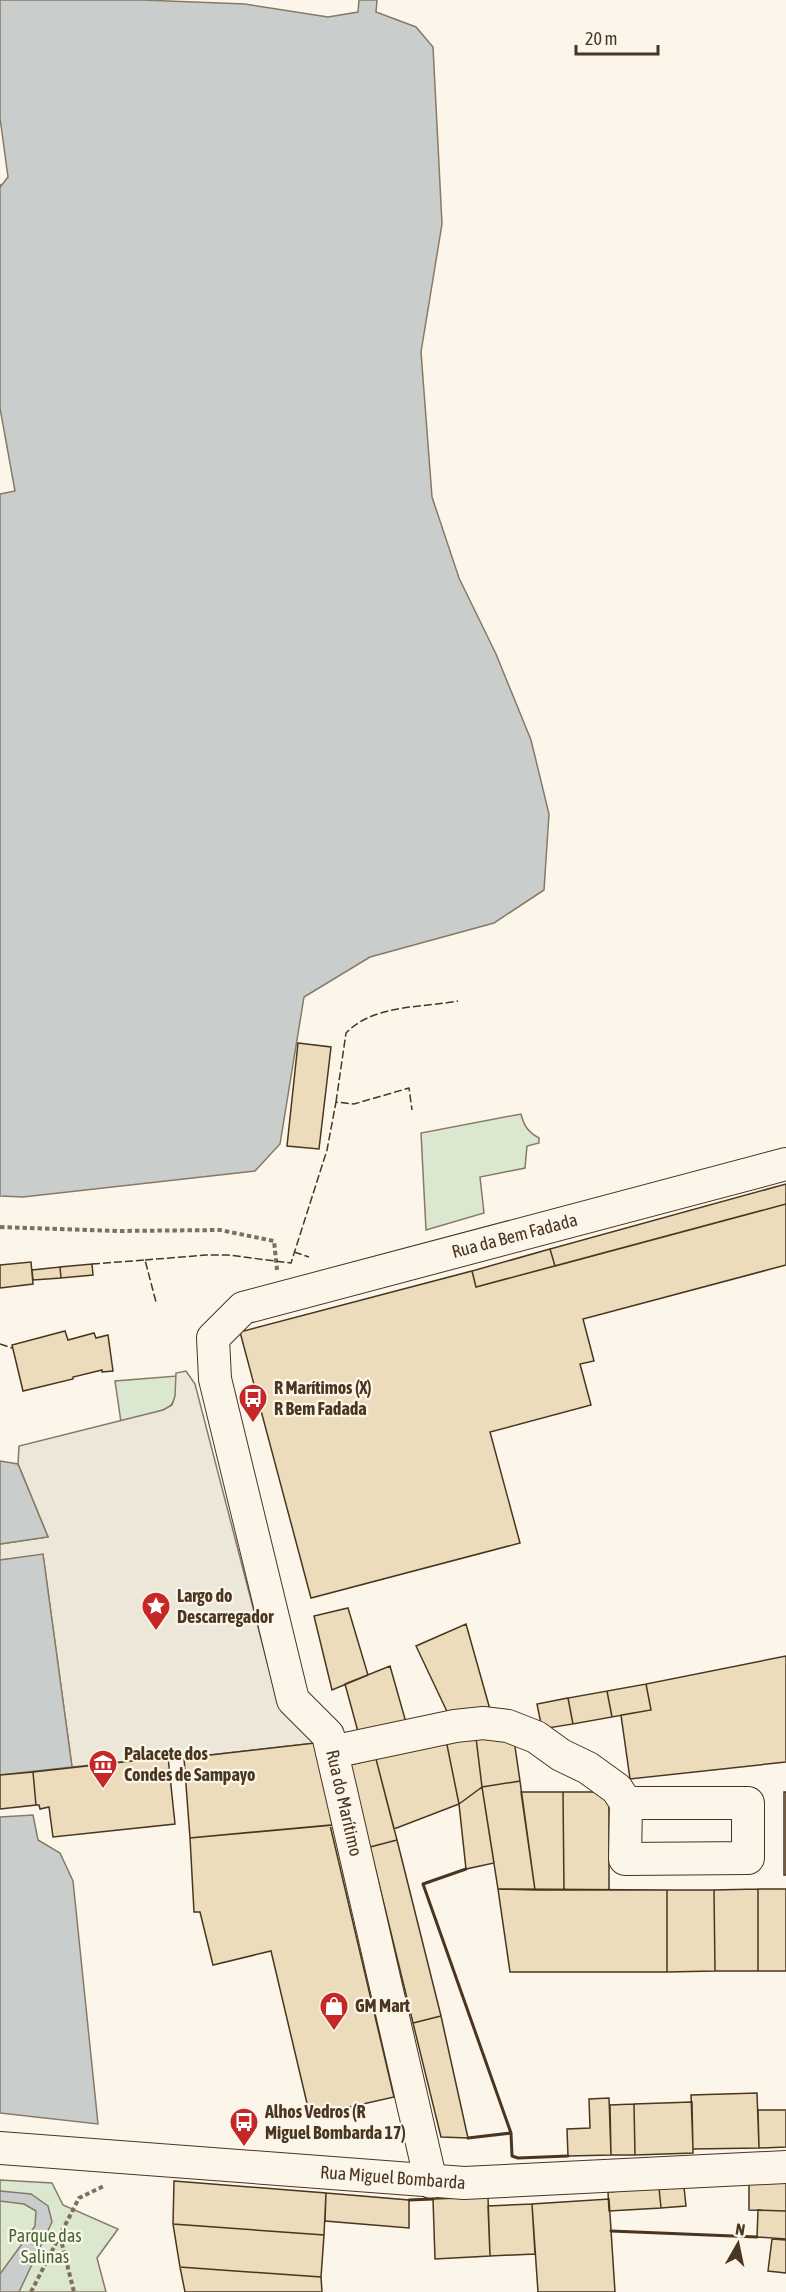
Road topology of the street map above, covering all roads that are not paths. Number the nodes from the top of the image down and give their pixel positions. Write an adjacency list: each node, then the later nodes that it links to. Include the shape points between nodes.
1 (786, 1164): 2 (street, Rua da Bem Fadada)
2 (243, 1308): 3 (street, Rua do Marítimo, via 213,1338 215,1379 293,1700 328,1735)
3 (332, 1752): 4 (street, via 455,1726 508,1726 536,1737 588,1768 617,1789); 7 (street, Rua do Marítimo)
4 (626, 1803)
5 (0, 2148): 7 (street, Rua Miguel Bombarda)
6 (786, 2167): 7 (street, Rua Miguel Bombarda)
7 (431, 2182)

